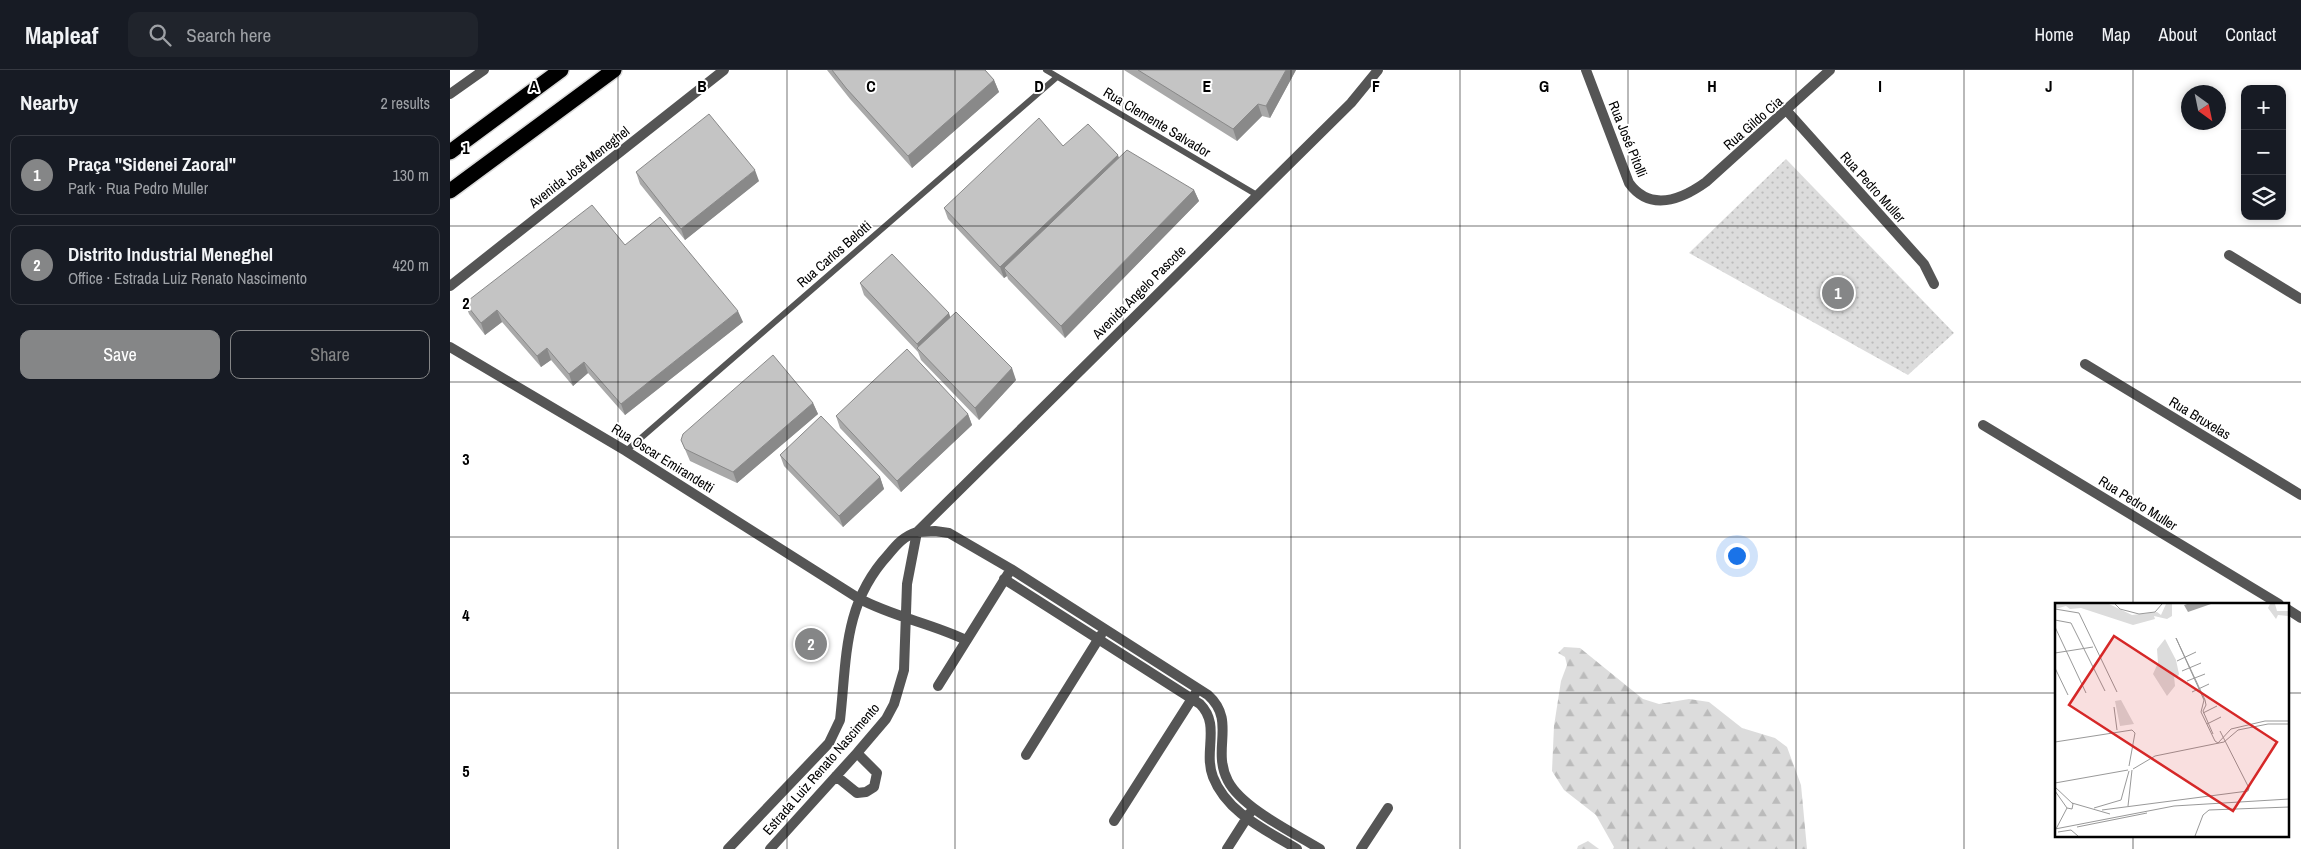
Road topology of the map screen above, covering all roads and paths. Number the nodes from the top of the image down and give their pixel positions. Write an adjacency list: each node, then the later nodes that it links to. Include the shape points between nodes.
1 (484, 70): 10 (street)
2 (561, 70): 12 (highway)
3 (614, 70): 13 (highway)
4 (724, 70): 18 (street, Avenida José Meneghel)
5 (1046, 70): 9 (lane, Rua Clemente Salvador)
6 (1378, 70): 15 (street, Avenida Angelo Pascote, via 1351,103)
7 (1586, 70): 14 (street, Rua José Pitolli, via 1629,183 1636,192 1654,200 1668,200)
8 (1830, 70): 11 (street, Rua Gildo Cia)
9 (1057, 77): 15 (lane, Rua Clemente Salvador); 23 (lane, Rua Carlos Belotti)
10 (450, 94)
11 (1787, 111): 14 (street, Rua Gildo Cia); 17 (street, Rua Pedro Muller, via 1924,264)
12 (450, 152)
13 (450, 191)
14 (1691, 193)
15 (1257, 195): 25 (street, Avenida Angelo Pascote)
16 (2229, 255): 19 (street)
17 (1934, 284)
18 (450, 286)
19 (2301, 299)
20 (450, 347): 23 (street, Rua Oscar Emirandetti)
21 (2085, 364): 24 (street, Rua Bruxelas)
22 (1983, 425): 29 (street, Rua Pedro Muller)
23 (626, 451): 28 (street, Rua Oscar Emirandetti)
24 (2301, 495)
25 (917, 532): 26 (street, via 949,533); 28 (street, Avenida Angelo Pascote, via 905,536 874,570); 31 (street, via 907,584)
26 (1011, 569): 27 (street); 33 (street)
27 (1004, 579): 34 (street); 35 (street)
28 (858, 598): 31 (street, Rua Oscar Emirandetti); 46 (street, Estrada Luiz Renato Nascimento, via 836,732)
29 (2277, 603)
30 (2288, 610): 32 (street)
31 (907, 618): 35 (street, Rua Oscar Emirandetti); 39 (street, Estrada Luiz Renato Nascimento, via 904,670 899,693 886,719)
32 (2301, 618)
33 (1105, 629): 34 (street); 37 (street)
34 (1098, 639): 38 (street); 40 (street)
35 (966, 640): 36 (street)
36 (938, 686)
37 (1199, 689): 38 (street); 42 (street, via 1214,700 1222,716 1220,754 1228,782)
38 (1192, 699): 44 (street, via 1204,708 1211,719 1208,754 1212,777 1224,797); 45 (street)
39 (856, 753): 41 (street, Estrada Luiz Renato Nascimento); 41 (street, via 877,773 874,787 857,793)
40 (1026, 755)
41 (836, 776): 47 (street, Estrada Luiz Renato Nascimento)
42 (1254, 808): 44 (street); 50 (street)
43 (1388, 808): 51 (street)
44 (1247, 818): 48 (street); 49 (street)
45 (1114, 821)
46 (728, 849)
47 (770, 849)
48 (1227, 849)
49 (1297, 849)
50 (1320, 849)
51 (1361, 849)

